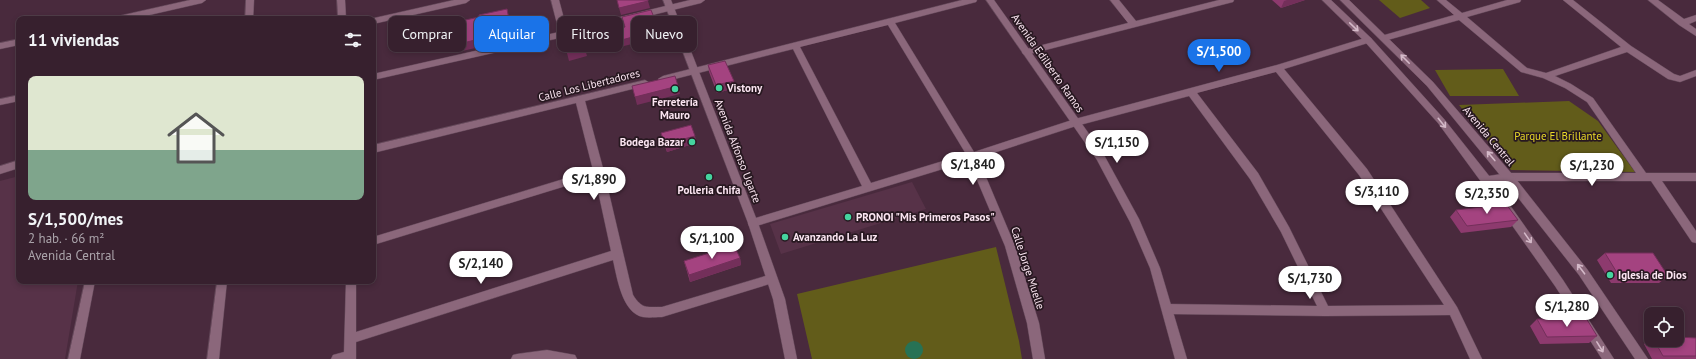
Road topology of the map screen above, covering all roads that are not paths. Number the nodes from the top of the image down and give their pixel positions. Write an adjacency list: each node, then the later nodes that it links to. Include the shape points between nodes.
1 (202, 0): 19 (street)
2 (250, 0): 20 (street)
3 (341, 0): 21 (street)
4 (466, 0): 26 (street)
5 (555, 0): 22 (street)
6 (701, 0): 18 (street)
7 (972, 0): 27 (street, Calle Los Libertadores)
8 (990, 0): 38 (street, Avenida Edilberto Ramos)
9 (1114, 0): 29 (street)
10 (1230, 0): 17 (street)
11 (1326, 0): 33 (street, one-way to 33)
12 (1344, 0): 32 (street, Avenida Central)
13 (1441, 0): 23 (street)
14 (1517, 0): 23 (street)
15 (1567, 0): 37 (street)
16 (1652, 0): 28 (street)
17 (1217, 2): 29 (street)
18 (669, 4): 24 (street); 40 (street, Avenida Alfonso Ugarte)
19 (132, 16)
20 (249, 16)
21 (342, 16)
22 (559, 16)
23 (1459, 16): 32 (street); 43 (street, via 1524,70)
24 (623, 17)
25 (1696, 18): 28 (street)
26 (376, 20)
27 (890, 21): 35 (street, Calle Los Libertadores); 50 (street, Calle Jorge Muelle)
28 (1682, 23): 30 (street)
29 (1134, 25): 38 (street)
30 (1696, 33)
31 (557, 36): 42 (street)
32 (1384, 38): 54 (street, Avenida Central, one-way to 32, via 1430,84)
33 (1368, 40): 39 (street); 58 (street, one-way to 58, via 1441,121)
34 (16, 43): 36 (street)
35 (795, 45): 40 (street, Calle Los Libertadores); 59 (street)
36 (0, 46)
37 (1628, 48): 41 (street, via 1671,77 1680,79); 43 (street)
38 (1026, 52): 48 (street, Avenida Edilberto Ramos)
39 (1278, 68): 44 (street); 69 (street, via 1363,172)
40 (694, 71): 46 (street, Calle Los Libertadores); 60 (street, Avenida Alfonso Ugarte)
41 (1696, 73)
42 (376, 76)
43 (1546, 76): 55 (street, via 1590,100)
44 (1191, 92): 48 (street); 70 (street, via 1254,176 1285,230)
45 (16, 99): 47 (street)
46 (580, 100): 49 (street, Calle Los Libertadores); 53 (street)
47 (0, 102)
48 (1075, 123): 50 (street); 68 (street, Avenida Edilberto Ramos, via 1101,158 1135,222 1155,268)
49 (376, 148)
50 (972, 156): 59 (street); 79 (street, Calle Jorge Muelle, via 1010,246 1033,324)
51 (16, 165): 52 (street)
52 (0, 170)
53 (599, 172): 62 (street); 63 (street)
54 (1508, 176): 55 (street); 58 (street); 83 (street, Avenida Central, one-way to 54, via 1583,272)
55 (1643, 176): 56 (street)
56 (1654, 177): 57 (street); 61 (street)
57 (1696, 177)
58 (1486, 180): 82 (street, one-way to 82, via 1559,283)
59 (868, 188): 60 (street)
60 (753, 223): 64 (street, Avenida Alfonso Ugarte)
61 (1696, 239)
62 (376, 240)
63 (617, 254): 64 (street, via 628,296 635,307 643,312 669,311); 71 (street)
64 (772, 278): 78 (street, Avenida Alfonso Ugarte, via 779,299)
65 (89, 284): 73 (street)
66 (222, 284): 74 (street)
67 (352, 284): 71 (street)
68 (1168, 309): 70 (street); 80 (street, Avenida Edilberto Ramos)
69 (1453, 310): 70 (street); 81 (street)
70 (1325, 311)
71 (351, 339): 72 (street)
72 (350, 357): 75 (street)
73 (74, 359)
74 (213, 359)
75 (337, 359)
76 (517, 359): 77 (street, via 547,355)
77 (571, 359)
78 (791, 359)
79 (1040, 359)
80 (1182, 359)
81 (1476, 359)
82 (1608, 359)
83 (1642, 359)

